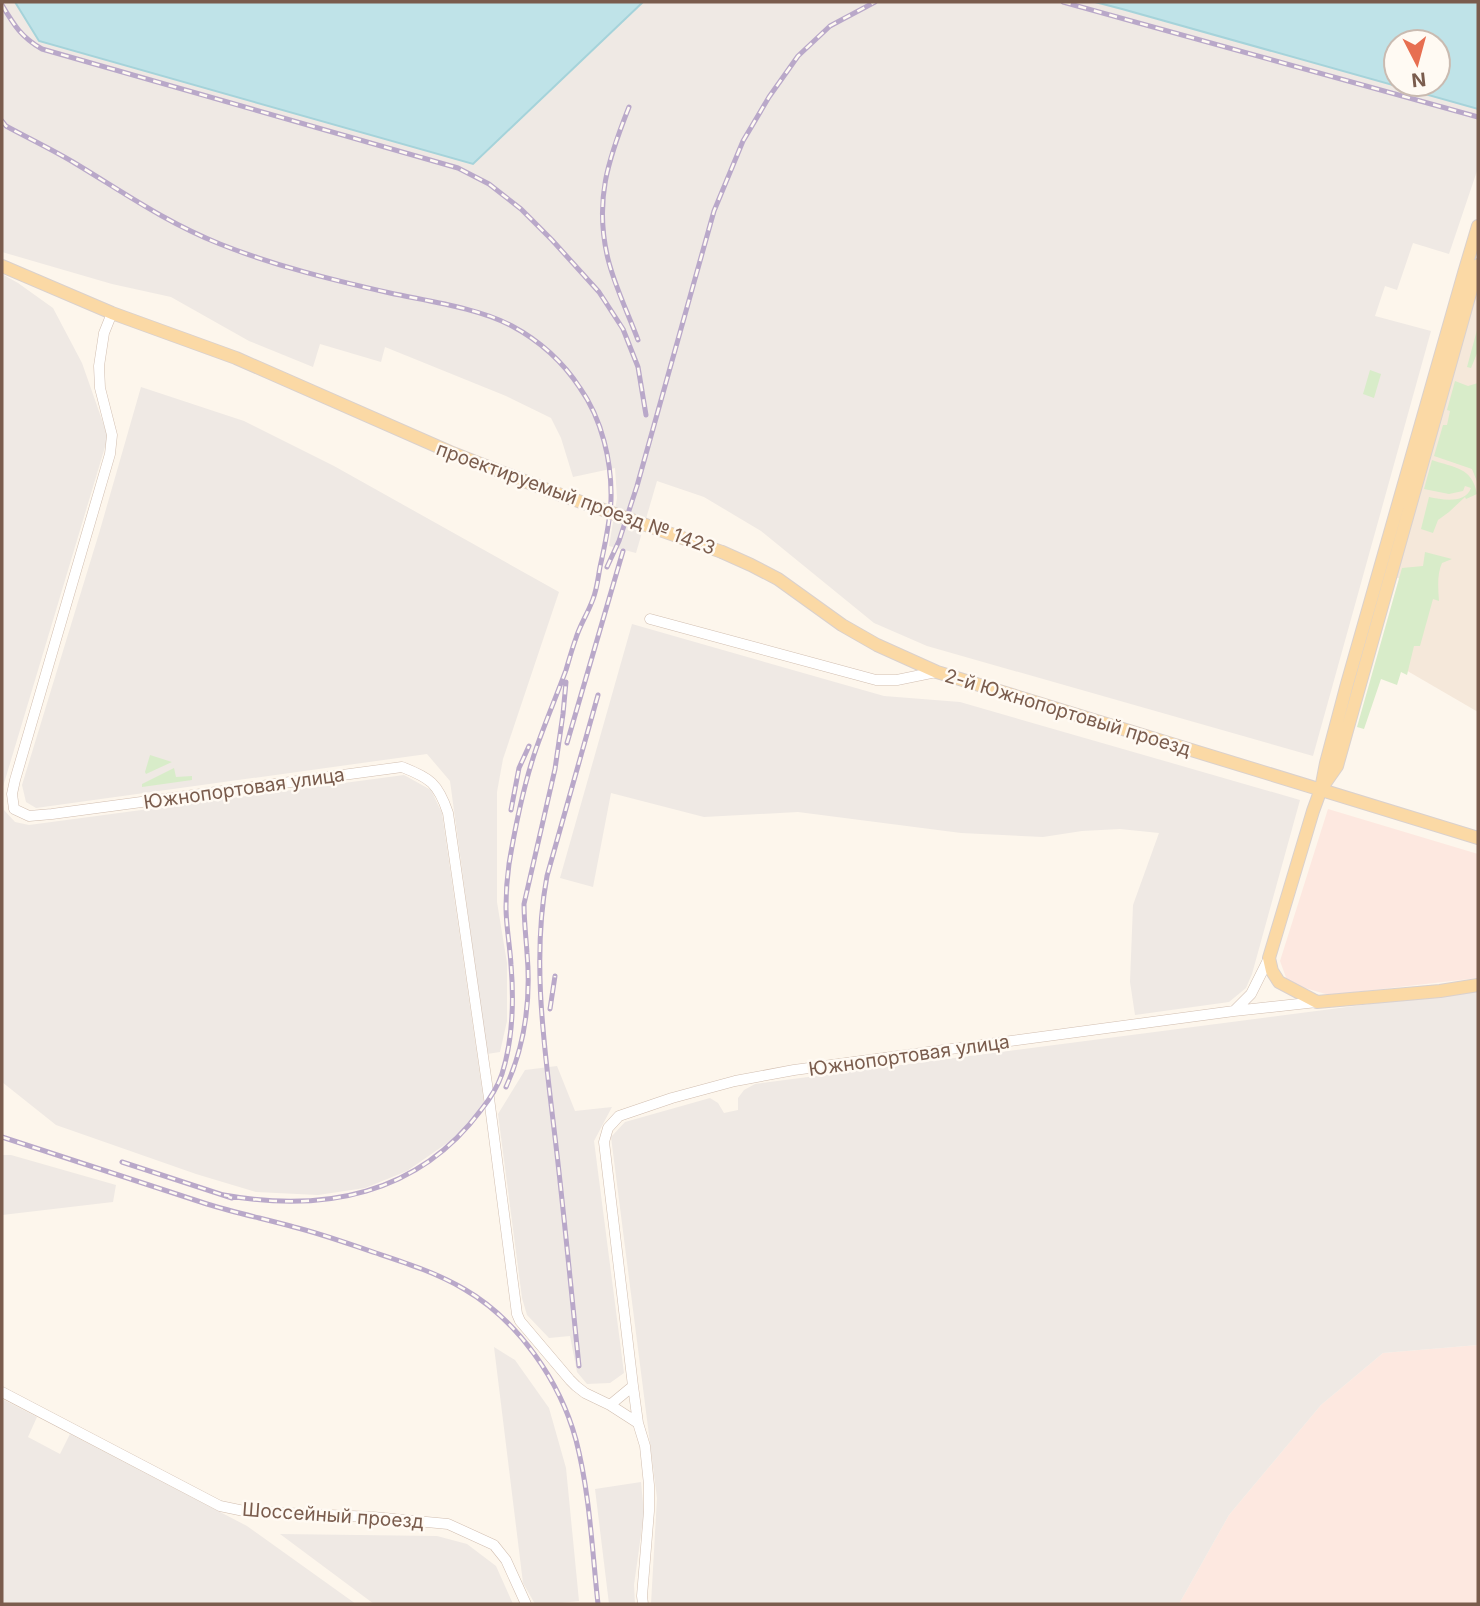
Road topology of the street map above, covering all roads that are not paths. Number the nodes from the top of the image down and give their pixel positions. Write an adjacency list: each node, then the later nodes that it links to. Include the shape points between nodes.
1 (1478, 226): 7 (main road)
2 (1478, 265): 7 (main road, via 1360,689)
3 (2, 266): 4 (main road)
4 (112, 313): 6 (main road, проектируемый проезд № 1423, bridge, via 236,358 450,452 722,552 778,579 877,645); 16 (street, Южнопортовая улица, via 99,366 112,435 110,454 15,780 14,809 29,816 52,814 402,768 425,776 448,811 517,1314 570,1380)
5 (650, 619): 6 (street, 2-й Южнопортовый проезд, via 876,680)
6 (937, 672): 8 (main road, 2-й Южнопортовый проезд)
7 (1337, 746): 8 (main road)
8 (1321, 789): 9 (main road, 2-й Южнопортовый проезд); 10 (main road)
9 (1478, 838)
10 (1269, 958): 12 (main road, via 1279,982); 13 (street, via 1251,993)
11 (1478, 985): 12 (main road, Южнопортовая улица)
12 (1317, 1002): 13 (street, Южнопортовая улица)
13 (1234, 1011): 14 (street, Южнопортовая улица, via 794,1070 735,1081 619,1116 608,1128 604,1142)
14 (633, 1386): 16 (street); 17 (street, Южнопортовая улица)
15 (2, 1392): 18 (street, Шоссейный проезд, via 220,1506 447,1524 494,1545)
16 (610, 1405): 17 (street)
17 (638, 1423): 19 (street, Южнопортовая улица, via 649,1485)
18 (526, 1604)
19 (643, 1604)

